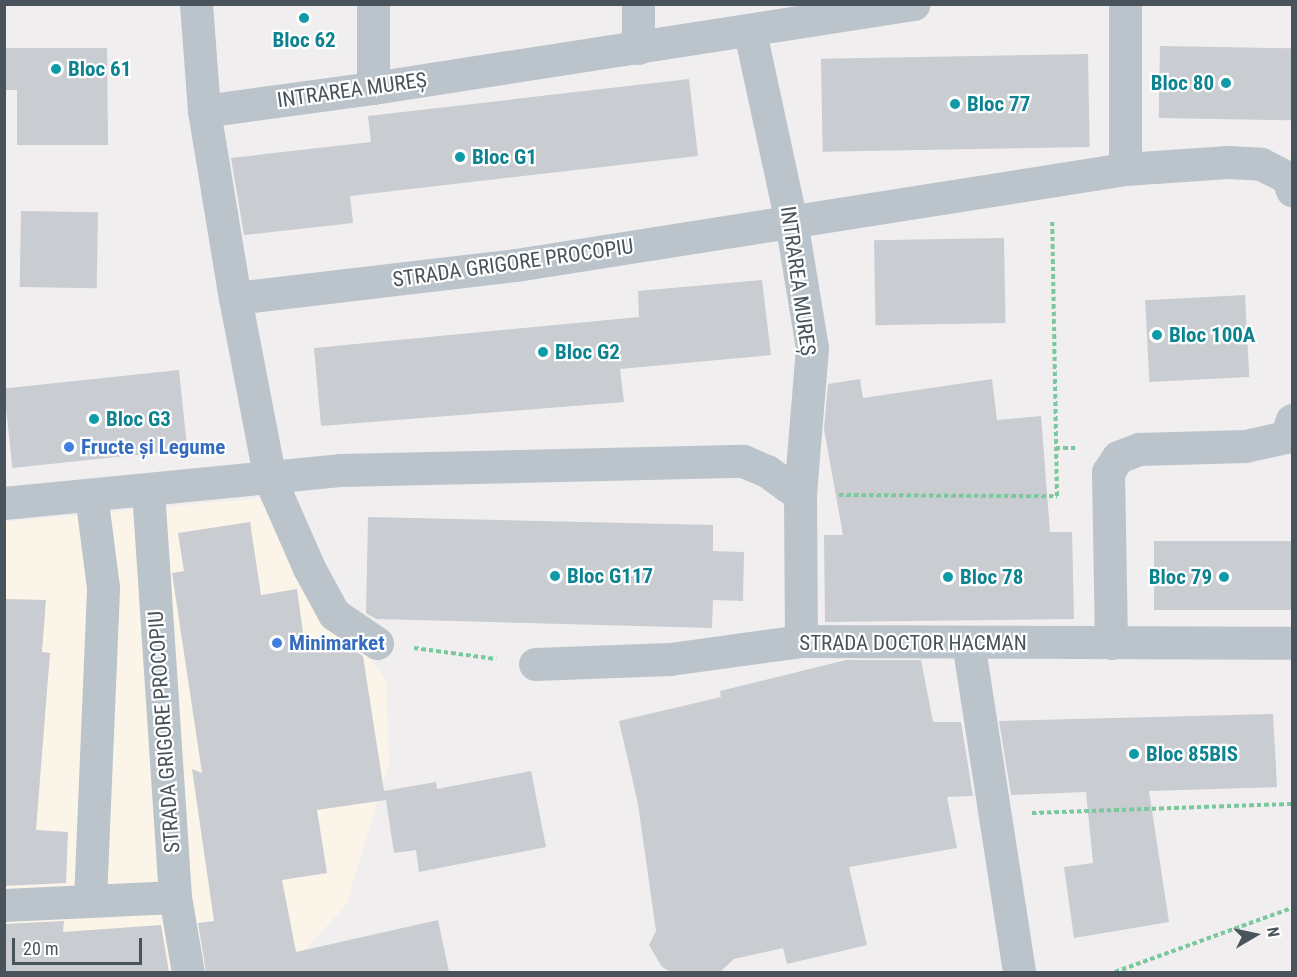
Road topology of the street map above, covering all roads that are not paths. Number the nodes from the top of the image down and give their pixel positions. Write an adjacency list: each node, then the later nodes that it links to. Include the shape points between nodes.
1 (196, 4): 9 (street)
2 (373, 4): 8 (street)
3 (638, 4): 7 (street)
4 (914, 4): 6 (street, INTRAREA MUREȘ)
5 (1125, 4): 10 (street)
6 (750, 32): 7 (street, INTRAREA MUREȘ); 12 (street, INTRAREA MUREȘ)
7 (638, 48): 8 (street, INTRAREA MUREȘ)
8 (373, 88): 9 (street, INTRAREA MUREȘ)
9 (204, 111): 13 (street)
10 (1125, 169): 11 (street, STRADA GRIGORE PROCOPIU, via 1228,162 1261,164 1288,178); 12 (street, STRADA GRIGORE PROCOPIU)
11 (1293, 190)
12 (791, 222): 13 (street, STRADA GRIGORE PROCOPIU, via 516,265); 18 (street, INTRAREA MUREȘ, via 812,348)
13 (235, 298): 15 (street)
14 (1293, 420): 23 (street, via 1286,437 1245,446 1138,449 1118,457 1108,472)
15 (270, 479): 16 (street); 18 (street, via 339,470 742,461 767,471); 22 (street, via 334,614)
16 (148, 490): 17 (street); 26 (street, STRADA GRIGORE PROCOPIU)
17 (91, 495): 19 (street); 27 (street, via 103,587)
18 (800, 495): 20 (street, INTRAREA MUREȘ)
19 (4, 504)
20 (801, 641): 21 (street, STRADA DOCTOR HACMAN); 25 (street, STRADA DOCTOR HACMAN, via 670,659)
21 (968, 642): 23 (street, STRADA DOCTOR HACMAN); 30 (street)
22 (377, 643)
23 (1111, 643): 24 (street, STRADA DOCTOR HACMAN)
24 (1293, 644)
25 (535, 664)
26 (176, 897): 27 (street); 29 (street, STRADA GRIGORE PROCOPIU)
27 (90, 900): 28 (street)
28 (4, 904)
29 (188, 972)
30 (1019, 972)

